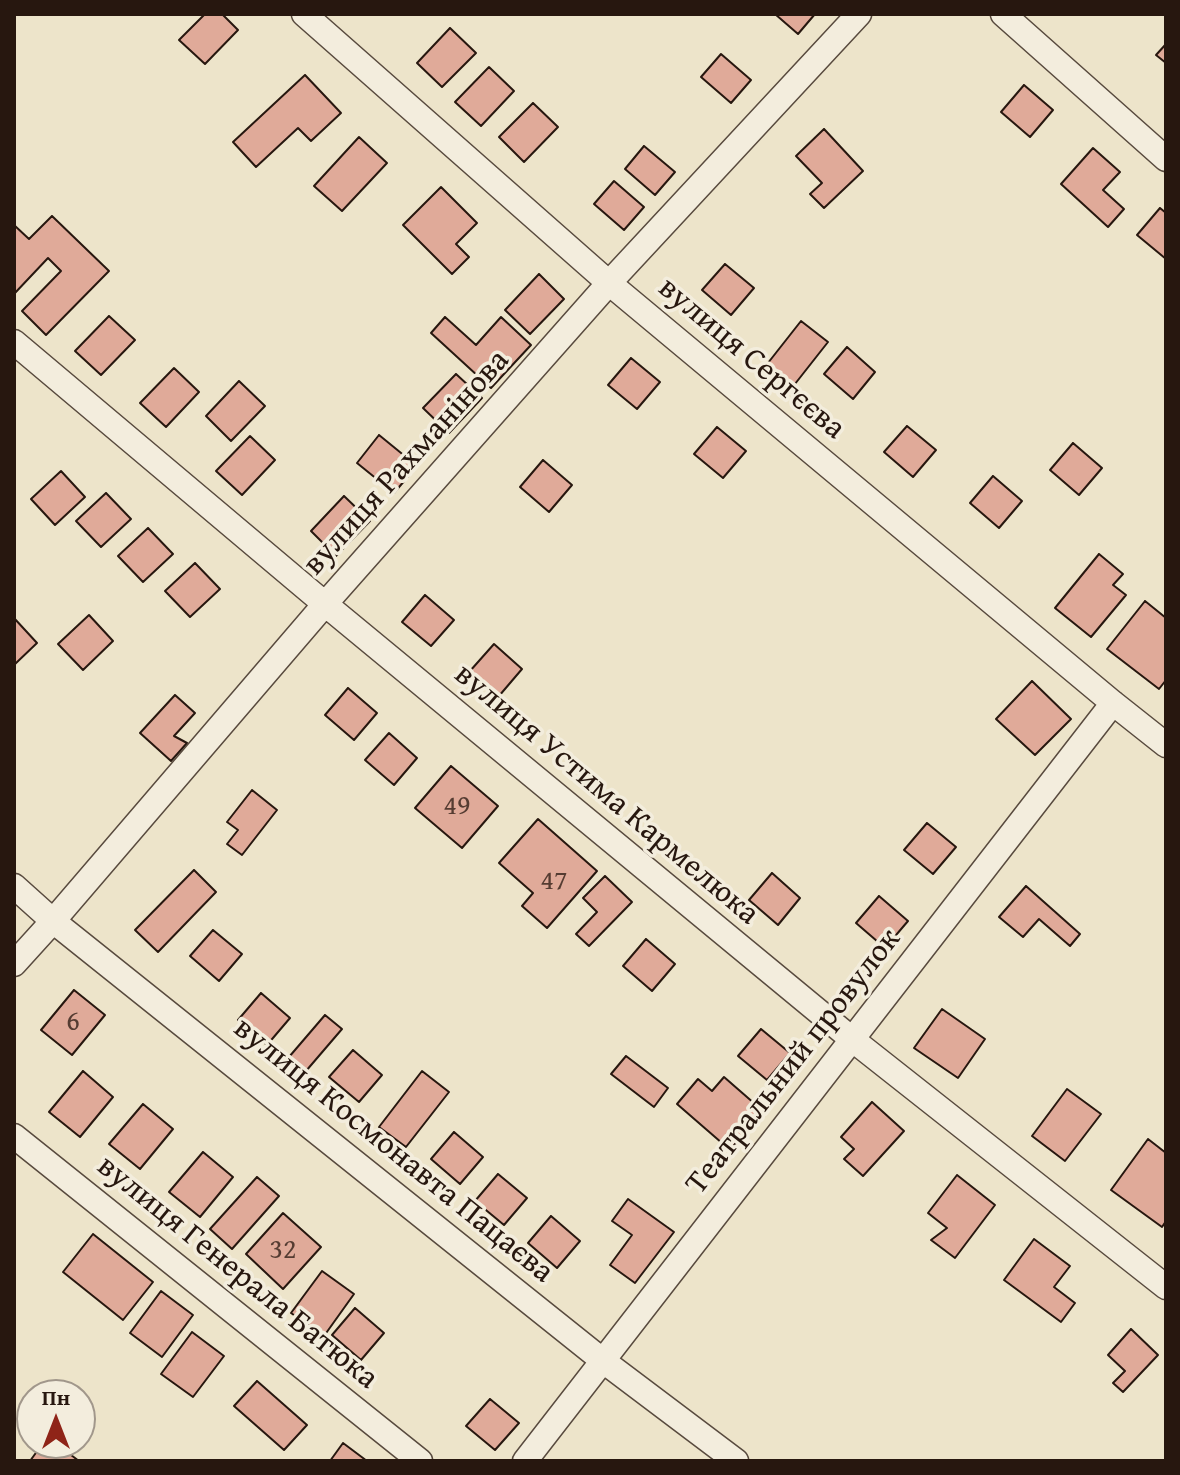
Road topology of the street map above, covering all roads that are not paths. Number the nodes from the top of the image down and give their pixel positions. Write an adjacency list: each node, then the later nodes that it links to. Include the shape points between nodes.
1 (304, 14): 5 (street, вулиця Сергєєва)
2 (859, 14): 5 (street, вулиця Рахманінова)
3 (1003, 14): 4 (street)
4 (1166, 159)
5 (609, 283): 7 (street, вулиця Рахманінова); 8 (street, вулиця Сергєєва)
6 (14, 342): 7 (street, вулиця Устима Кармелюка)
7 (325, 604): 11 (street, вулиця Рахманінова); 13 (street, вулиця Устима Кармелюка)
8 (1113, 703): 9 (street, вулиця Сергєєва); 13 (street, Театральний провулок)
9 (1166, 745)
10 (14, 886): 11 (street, вулиця Космонавта Пацаєва)
11 (53, 921): 12 (street, вулиця Рахманінова); 16 (street, вулиця Космонавта Пацаєва)
12 (14, 964)
13 (853, 1040): 15 (street, вулиця Устима Кармелюка); 16 (street, Театральний провулок)
14 (14, 1136): 17 (street, вулиця Генерала Батюка)
15 (1166, 1287)
16 (602, 1360): 18 (street, Театральний провулок); 19 (street, вулиця Космонавта Пацаєва)
17 (420, 1461)
18 (525, 1461)
19 (736, 1461)

